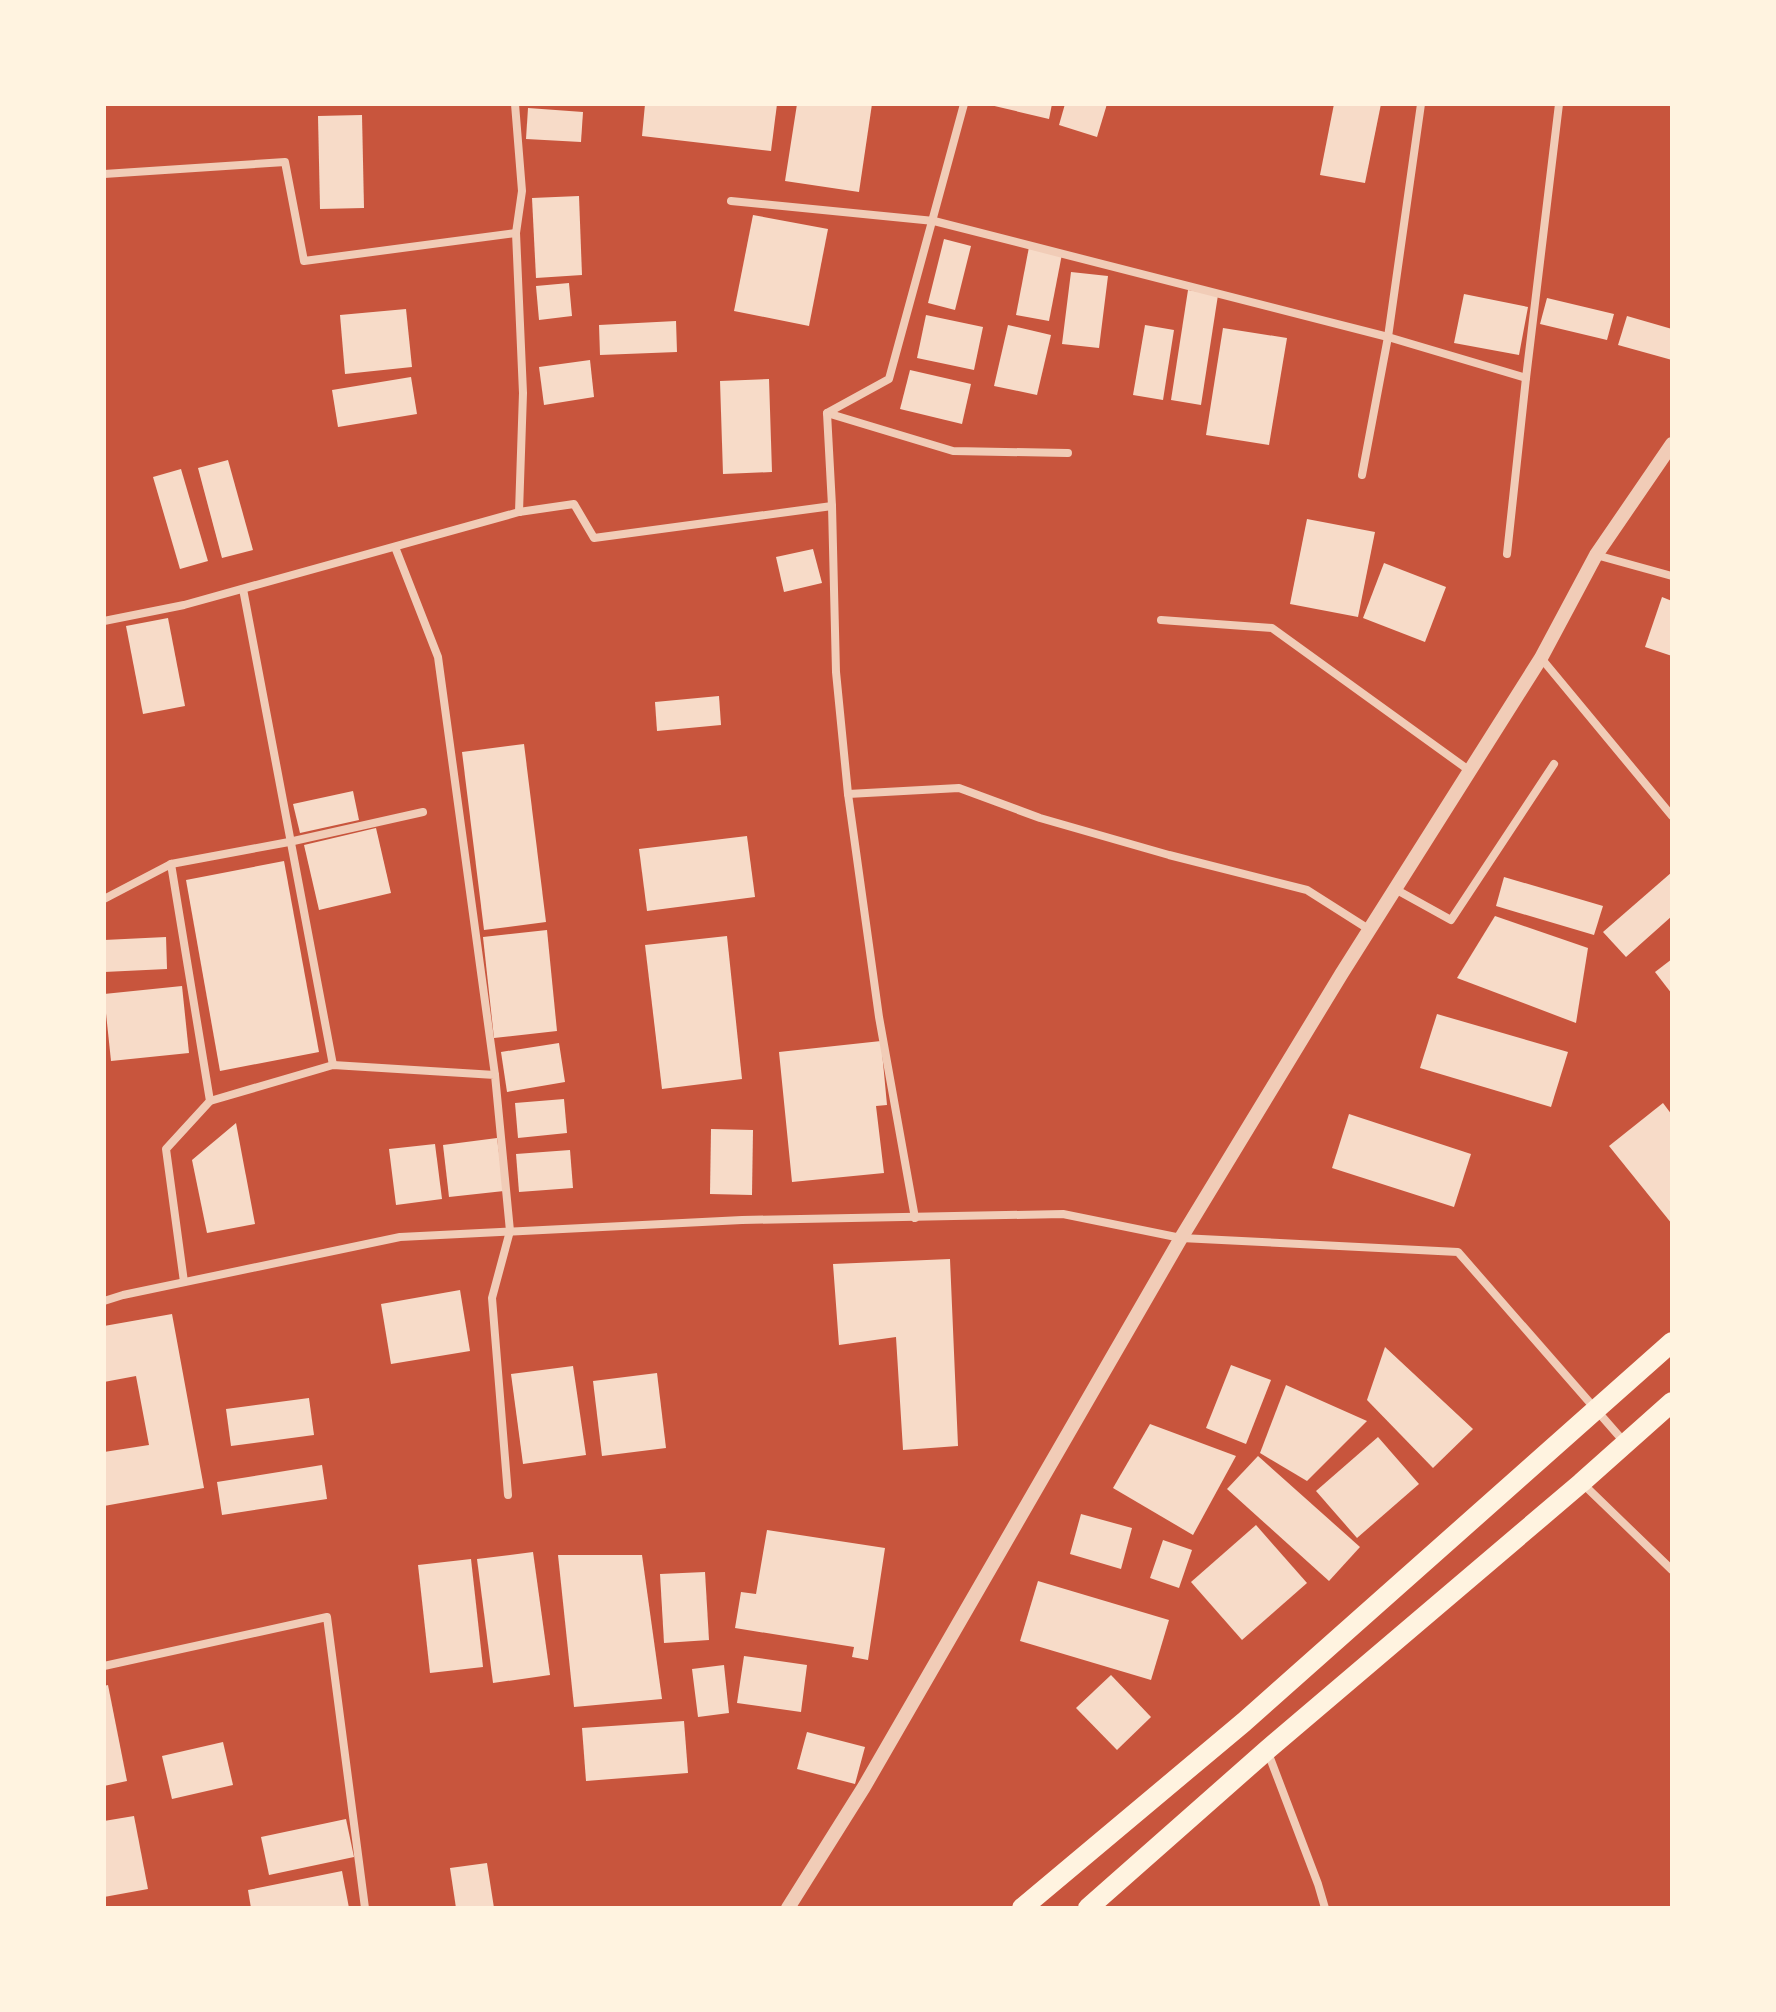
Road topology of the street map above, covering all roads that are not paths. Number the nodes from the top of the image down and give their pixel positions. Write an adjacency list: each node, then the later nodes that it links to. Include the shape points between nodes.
1 (515, 104): 8 (street, via 522,191)
2 (964, 104): 7 (street)
3 (1421, 104): 9 (street)
4 (1559, 104): 10 (street)
5 (104, 174): 8 (street, via 285,162 304,261)
6 (731, 201): 7 (street)
7 (934, 221): 9 (street); 11 (street, via 889,379)
8 (516, 233): 16 (street, via 523,393)
9 (1388, 337): 10 (street); 14 (street)
10 (1526, 378): 18 (street)
11 (827, 413): 13 (street, via 953,451); 15 (street)
12 (1672, 444): 19 (street)
13 (1068, 453)
14 (1362, 475)
15 (832, 506): 16 (street, via 594,538 574,504); 27 (street, via 836,672)
16 (519, 512): 17 (street)
17 (395, 547): 21 (street); 36 (street, via 438,657)
18 (1507, 554)
19 (1596, 555): 20 (street); 24 (street)
20 (1672, 576)
21 (243, 589): 23 (street); 30 (street)
22 (1161, 620): 26 (street, via 1272,628)
23 (104, 621)
24 (1541, 658): 26 (street); 29 (street)
25 (1554, 764): 32 (street, via 1451,920)
26 (1470, 771): 32 (street)
27 (848, 794): 34 (street, via 959,788 1040,818 1307,890); 38 (street, via 879,1017)
28 (423, 812): 30 (street)
29 (1672, 816)
30 (289, 842): 31 (street); 35 (street)
31 (171, 864): 33 (street); 37 (street)
32 (1395, 889): 34 (street)
33 (104, 899)
34 (1370, 930): 40 (street)
35 (333, 1065): 36 (street); 37 (street)
36 (495, 1075): 39 (street)
37 (210, 1101): 41 (street, via 166,1149)
38 (915, 1218): 39 (street); 40 (street, via 1063,1214)
39 (510, 1231): 41 (street, via 400,1237); 48 (street, via 492,1298)
40 (1181, 1238): 45 (street, via 1458,1252); 53 (street, via 864,1787)
41 (184, 1282): 42 (street)
42 (104, 1301)
43 (1672, 1342): 45 (main road)
44 (1672, 1402): 46 (main road)
45 (1596, 1409): 46 (street); 54 (main road, via 1244,1722)
46 (1626, 1444): 47 (main road)
47 (1581, 1483): 49 (street); 51 (main road)
48 (508, 1495)
49 (1672, 1570)
50 (104, 1666): 52 (street, via 327,1617)
51 (1267, 1750): 55 (main road); 56 (street)
52 (365, 1908)
53 (788, 1908)
54 (1022, 1908)
55 (1088, 1908)
56 (1325, 1908)

